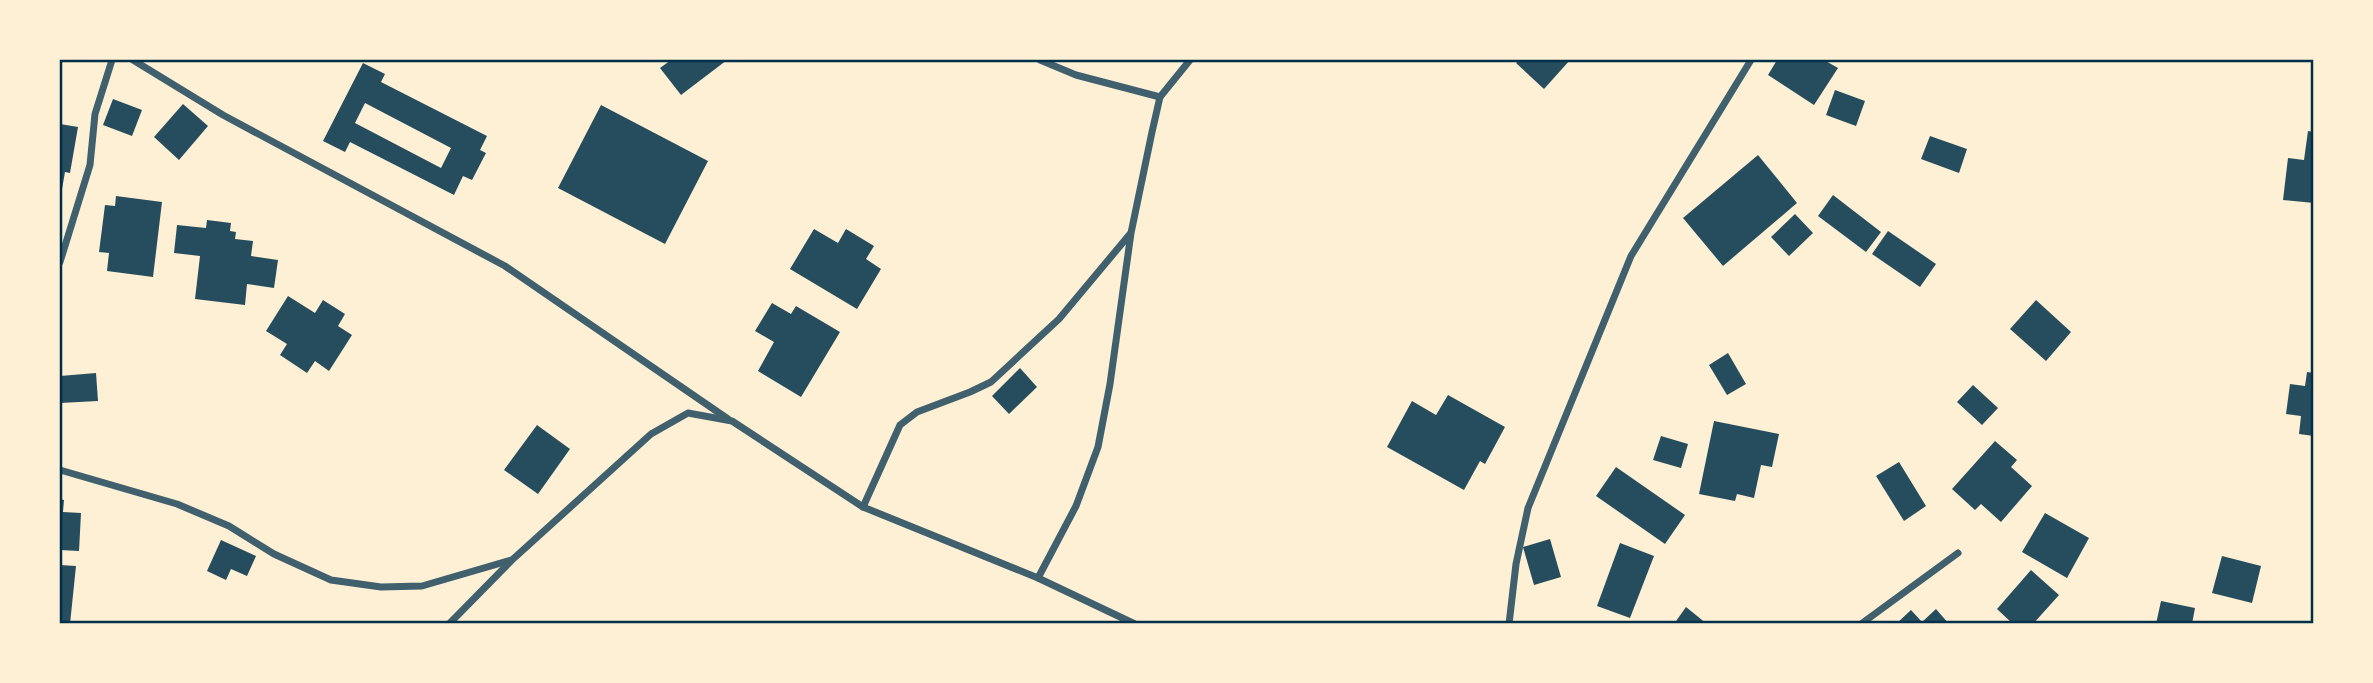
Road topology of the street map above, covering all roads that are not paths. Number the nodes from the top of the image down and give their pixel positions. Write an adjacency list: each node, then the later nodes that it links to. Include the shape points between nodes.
1 (112, 60): 8 (street, via 95,114 89,165)
2 (133, 60): 9 (street, via 223,115 505,266)
3 (1040, 60): 6 (street, via 1076,75)
4 (1190, 60): 6 (street)
5 (1751, 60): 17 (street, via 1631,256 1528,508)
6 (1160, 97): 7 (street)
7 (1131, 233): 11 (street, via 1059,319 992,382 918,412 900,425); 14 (street, via 1098,447 1076,506)
8 (60, 262)
9 (732, 421): 11 (street); 13 (street, via 688,414 651,434)
10 (60, 470): 13 (street, via 198,513 331,580 381,587 422,586)
11 (863, 508): 14 (street)
12 (1958, 553): 18 (street)
13 (512, 560): 15 (street)
14 (1038, 578): 16 (street)
15 (449, 624)
16 (1135, 624)
17 (1509, 624)
18 (1861, 624)

